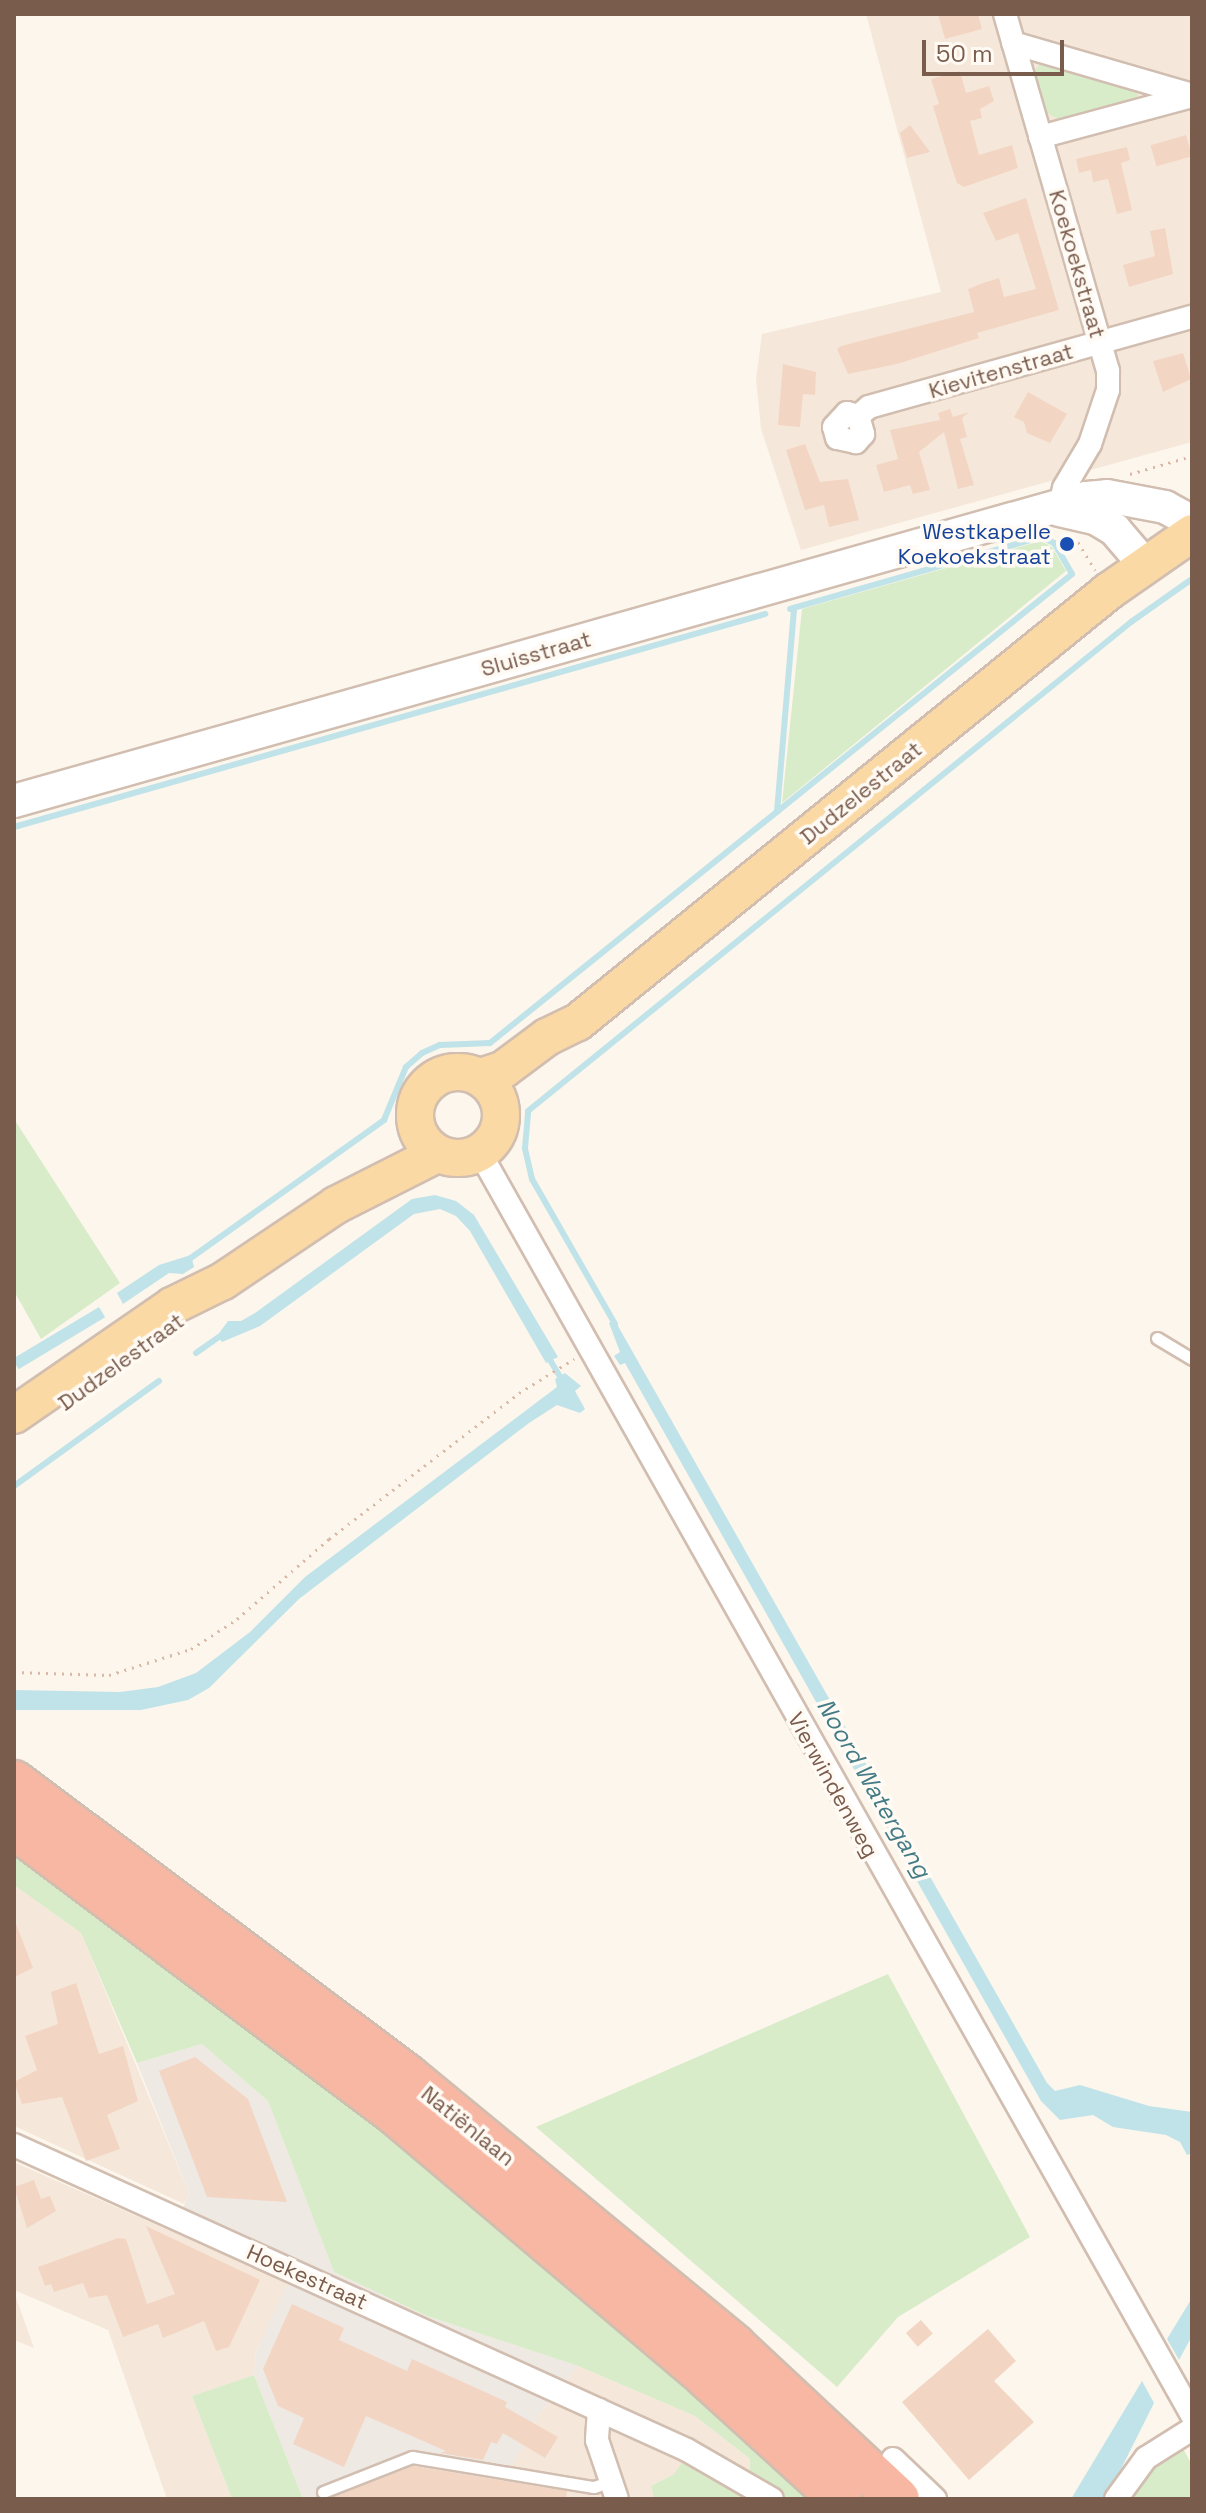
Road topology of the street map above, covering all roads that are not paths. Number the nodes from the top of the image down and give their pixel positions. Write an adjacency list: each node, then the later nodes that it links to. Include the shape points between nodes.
1 (1005, 14): 2 (street, Koekoekstraat)
2 (1013, 43): 3 (street); 4 (street, Koekoekstraat)
3 (1192, 95): 4 (street)
4 (1040, 137): 6 (street, Koekoekstraat)
5 (1192, 317): 6 (street, Kievitenstraat)
6 (1100, 343): 7 (street, Kievitenstraat, via 869,407); 8 (street, Koekoekstraat, via 1108,390)
7 (858, 416)
8 (1059, 510): 9 (street, Sluisstraat, via 1107,496 1165,507 1186,514); 11 (street, Sluisstraat, via 1097,519 1115,530); 12 (street, Sluisstraat)
9 (1192, 522)
10 (1192, 533): 11 (main road)
11 (1144, 564): 13 (main road, Dudzelestraat, via 578,1022 559,1051)
12 (14, 801)
13 (490, 1089): 14 (main road, via 464,1071 431,1080 420,1093); 15 (main road, via 499,1131)
14 (426, 1140): 15 (main road, via 465,1158); 16 (main road, Dudzelestraat)
15 (480, 1153): 25 (street, Vierwindenweg)
16 (223, 1281): 19 (main road, Dudzelestraat, via 172,1306); 20 (main road, Dudzelestraat, via 181,1321)
17 (1157, 1338): 18 (lane)
18 (1192, 1359)
19 (14, 1415)
20 (14, 1438)
21 (14, 1782): 26 (highway, Natiënlaan, via 419,2086)
22 (14, 1827): 30 (highway, Natiënlaan, via 395,2113 636,2316)
23 (14, 2145): 24 (street, Hoekestraat)
24 (599, 2410): 27 (street, via 597,2440); 29 (street, Hoekestraat, via 687,2450)
25 (1192, 2417): 32 (street, via 1146,2458)
26 (896, 2479): 31 (street)
27 (614, 2490): 28 (lane, via 412,2457)
28 (323, 2492)
29 (772, 2499)
30 (841, 2499)
31 (935, 2499)
32 (1116, 2499)

